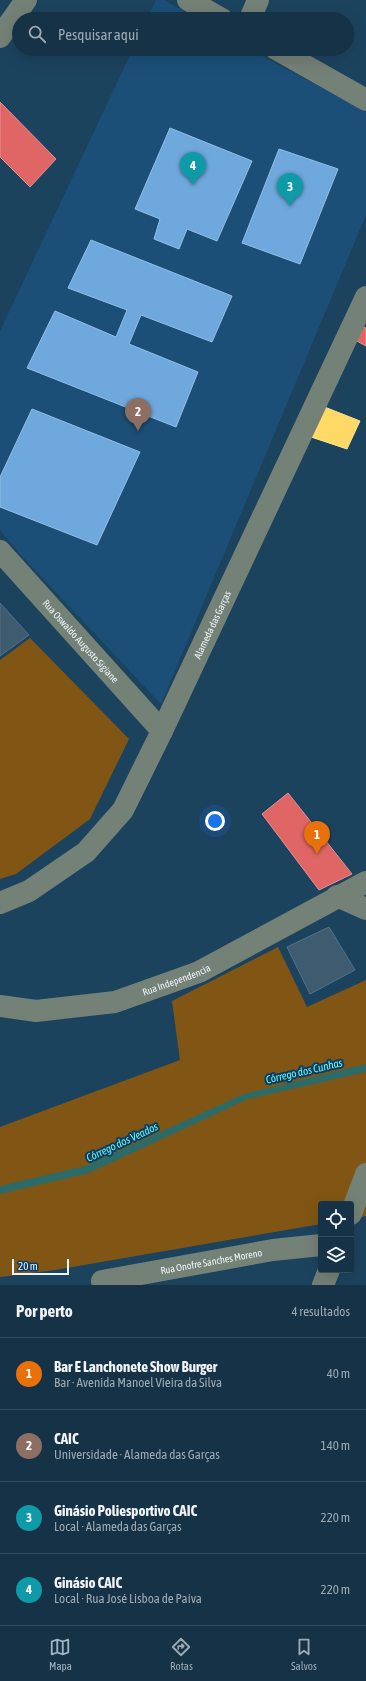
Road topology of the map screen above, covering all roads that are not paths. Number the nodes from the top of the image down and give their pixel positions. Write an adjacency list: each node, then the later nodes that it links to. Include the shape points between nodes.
1 (26, 0): 4 (street)
2 (188, 0): 5 (street)
3 (258, 0): 6 (street)
4 (17, 12)
5 (209, 12)
6 (253, 12)
7 (12, 19): 8 (street)
8 (0, 36)
9 (288, 56): 10 (street)
10 (366, 100)
11 (366, 297): 13 (street, Alameda das Garças)
12 (0, 551): 13 (street, Rua Oswaldo Augusto Sigiane)
13 (162, 731): 16 (street, Alameda das Garças, via 123,810 86,852 29,891)
14 (366, 882): 15 (street, Rua Independencia)
15 (337, 896): 17 (street); 18 (street, Rua Independencia, via 199,972 115,1002 36,1011)
16 (0, 903)
17 (366, 908)
18 (0, 1006)
19 (366, 1174): 20 (street)
20 (354, 1206)
21 (318, 1245): 23 (street, Rua Onofre Sanches Moreno, via 273,1250)
22 (328, 1273): 24 (street)
23 (102, 1281)
24 (323, 1285)

